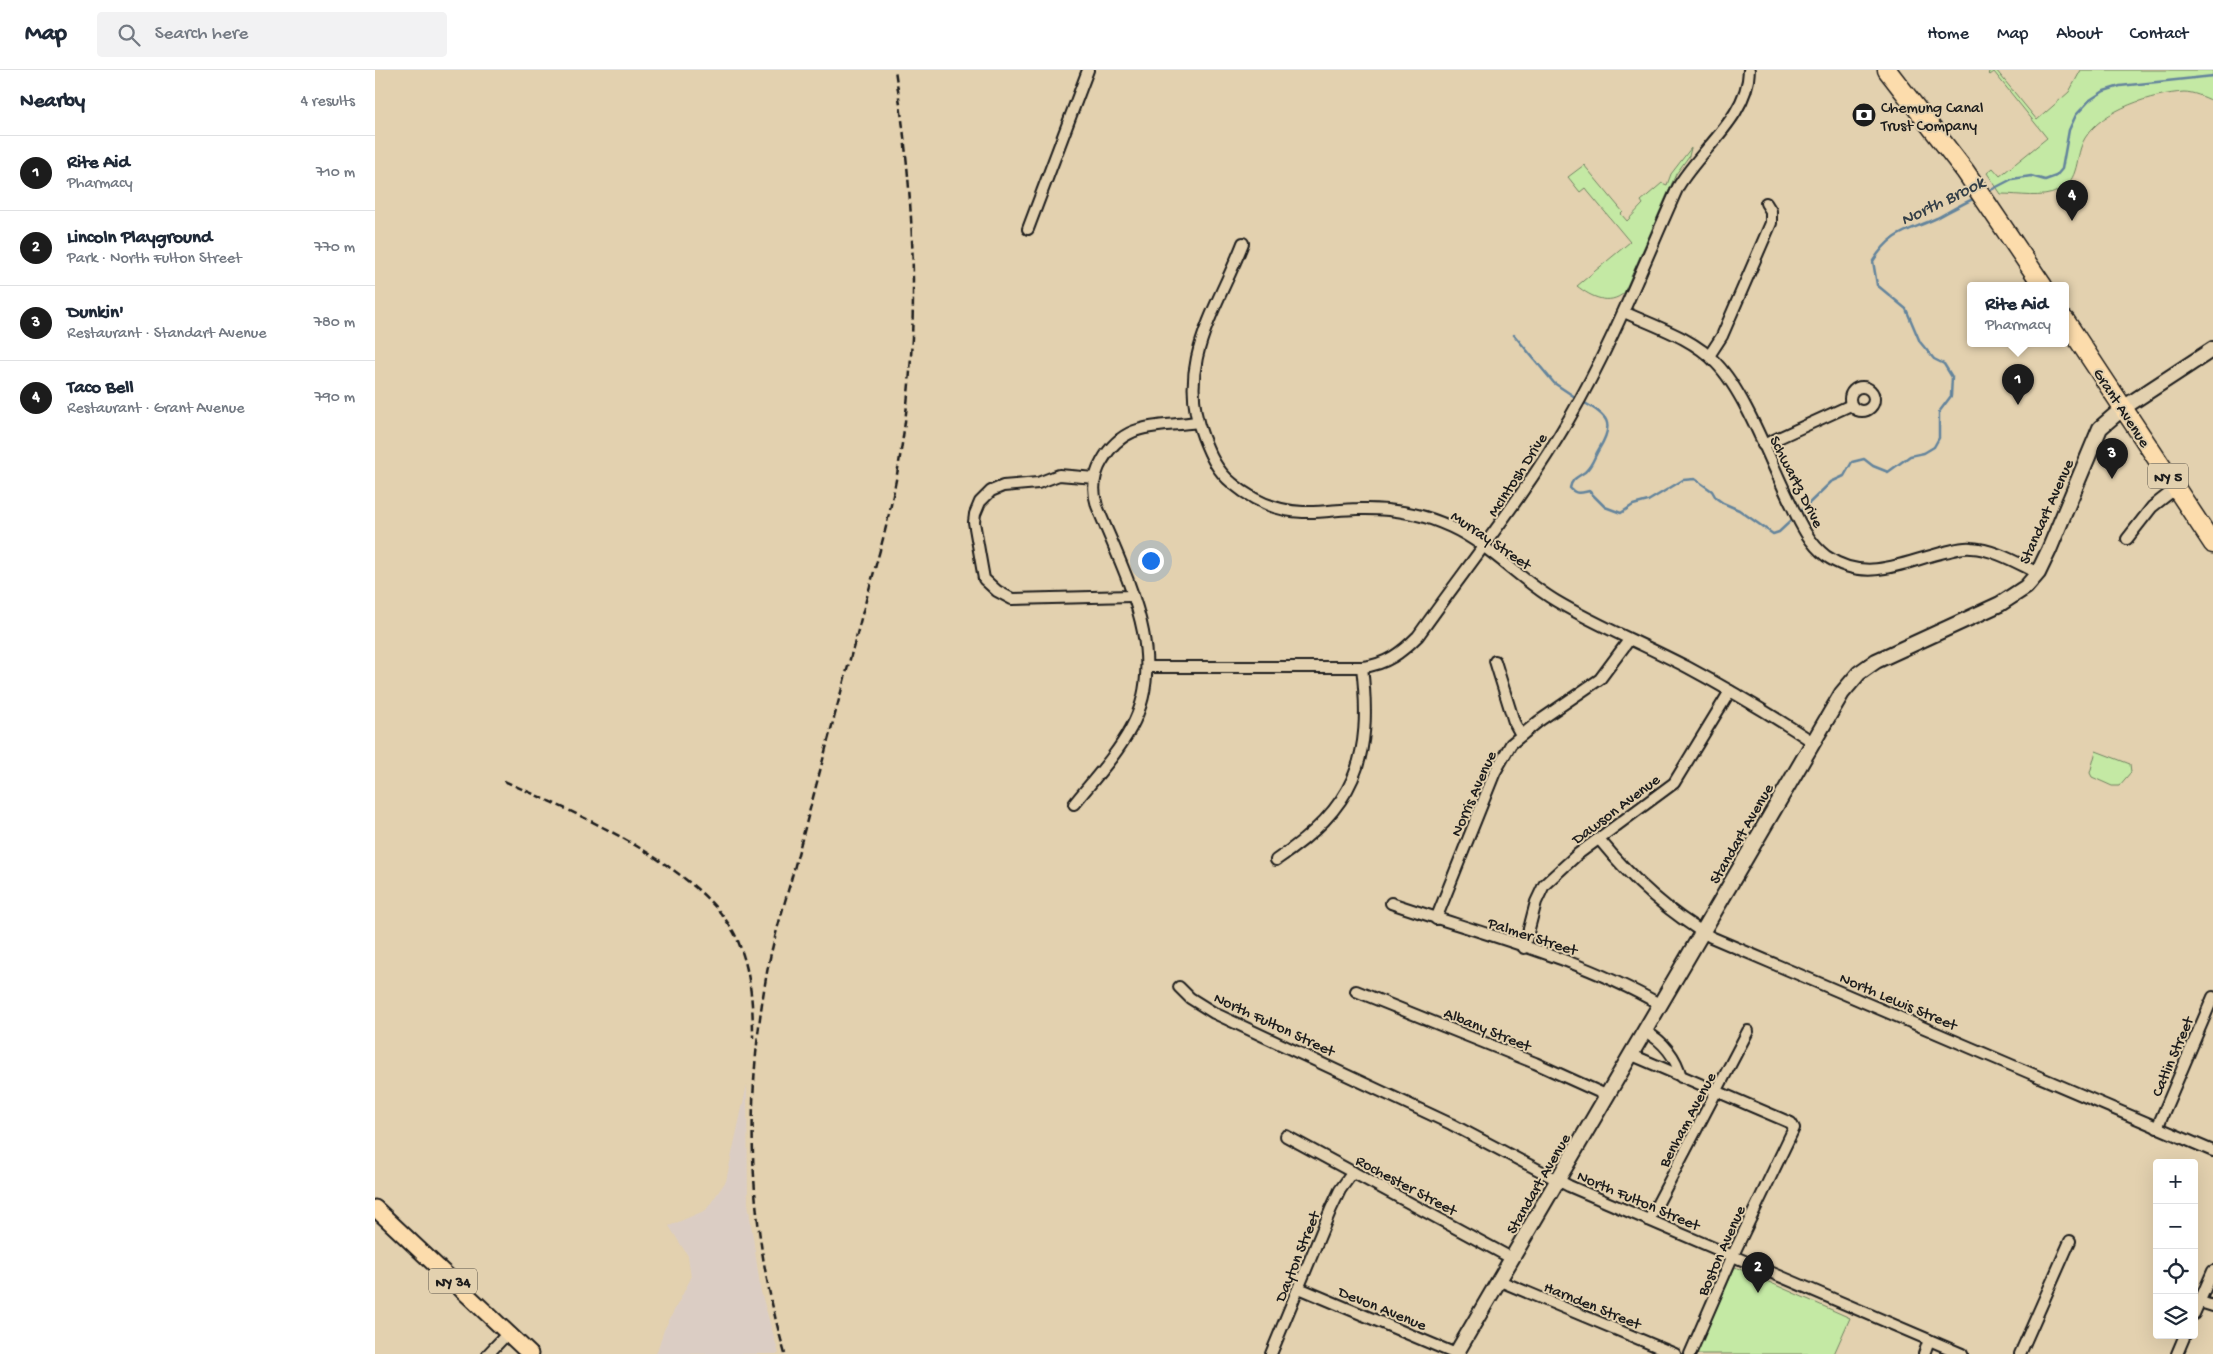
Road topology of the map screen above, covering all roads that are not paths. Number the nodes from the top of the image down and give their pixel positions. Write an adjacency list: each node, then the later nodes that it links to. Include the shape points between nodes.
1 (1088, 70): 5 (street)
2 (1749, 70): 8 (street, McIntosh Drive, via 1739,107 1727,126 1688,168 1678,187)
3 (1887, 70): 7 (highway, via 1965,171)
4 (1767, 203): 11 (street, via 1771,224 1722,336)
5 (1028, 229)
6 (1243, 242): 14 (street, Murray Street, via 1206,324 1193,390)
7 (2040, 282)
8 (1624, 312): 11 (street, Schwartz Drive, via 1692,344); 20 (street, McIntosh Drive, via 1570,418 1543,463)
9 (2069, 326): 13 (highway, Grant Avenue / NY 5)
10 (2213, 349): 13 (street, Standart Avenue)
11 (1709, 356): 15 (street, Schwartz Drive, via 1733,385)
12 (1851, 405): 15 (street)
13 (2123, 408): 17 (highway, Grant Avenue / NY 5); 21 (street, Standart Avenue, via 2100,428)
14 (1197, 422): 16 (street, via 1133,430 1107,452); 20 (street, Murray Street, via 1221,472 1238,488 1267,504 1302,512 1357,509 1408,512 1454,528)
15 (1763, 445): 21 (street, Schwartz Drive, via 1804,529 1821,551 1838,563 1855,570 1883,570 1969,547 1998,554)
16 (1095, 478): 22 (street, via 1097,506); 22 (street, via 1059,475 1038,483 1003,486 991,491 980,502 974,518 984,579 997,592 1014,600)
17 (2176, 488): 18 (street, via 2152,507); 19 (highway, Grant Avenue / NY 5)
18 (2127, 539)
19 (2213, 544)
20 (1483, 548): 23 (street, Murray Street, via 1553,599); 26 (street, McIntosh Drive, via 1404,650 1385,662)
21 (2038, 572): 29 (street, Standart Avenue, via 2026,587 2000,604 1864,669 1842,692)
22 (1132, 596): 25 (street, via 1144,636)
23 (1629, 640): 27 (street, Murray Street); 28 (street, Norris Avenue, via 1600,678)
24 (1495, 661): 28 (street)
25 (1147, 667): 26 (street, McIntosh Drive); 30 (street, via 1144,689 1132,726 1112,759)
26 (1362, 667): 32 (street, via 1365,731 1359,764 1351,784 1325,822)
27 (1730, 691): 29 (street, Murray Street); 31 (street, Dawson Avenue, via 1674,783)
28 (1521, 735): 34 (street, Norris Avenue, via 1511,744 1495,772)
29 (1813, 742): 35 (street, Standart Avenue)
30 (1074, 804)
31 (1599, 839): 35 (street, North Lewis Street, via 1654,897); 36 (street, Dawson Avenue, via 1544,885)
32 (1276, 860)
33 (1391, 903): 34 (street, Palmer Street)
34 (1436, 919): 36 (street, Palmer Street)
35 (1702, 932): 40 (street, Standart Avenue); 47 (street, North Lewis Street)
36 (1524, 948): 40 (street, Palmer Street, via 1614,979)
37 (1179, 988): 51 (street, North Fulton Street, via 1214,1013 1451,1124)
38 (1356, 991): 46 (street, Albany Street)
39 (2213, 997): 47 (street, Catlin Street)
40 (1661, 1005): 42 (street, Standart Avenue)
41 (1748, 1031): 45 (street, Benham Avenue)
42 (1646, 1032): 43 (street, Standart Avenue); 44 (street, via 1662,1042)
43 (1632, 1055): 44 (street); 46 (street, Standart Avenue)
44 (1681, 1077): 45 (street)
45 (1717, 1092): 53 (street, Benham Avenue); 55 (street, Boston Avenue, via 1793,1125 1789,1140)
46 (1608, 1096): 51 (street, Standart Avenue)
47 (2157, 1128): 49 (street, North Lewis Street)
48 (1286, 1136): 50 (street, Rochester Street)
49 (2213, 1151)
50 (1353, 1172): 56 (street, Rochester Street); 59 (street, Dayton Street, via 1334,1203)
51 (1558, 1180): 53 (street, North Fulton Street); 56 (street, Standart Avenue)
52 (375, 1208): 63 (main road, NY 34)
53 (1649, 1220): 55 (street, North Fulton Street)
54 (2070, 1241): 74 (street)
55 (1733, 1255): 65 (street, North Fulton Street); 71 (street, Boston Avenue)
56 (1513, 1259): 58 (street, Standart Avenue)
57 (2213, 1271): 60 (street)
58 (1500, 1281): 69 (street, Standart Avenue); 70 (street, Harnden Street)
59 (1299, 1288): 68 (street, Dayton Street); 69 (street, Devon Avenue)
60 (2200, 1302): 61 (street); 62 (street)
61 (2198, 1306)
62 (2213, 1306)
63 (508, 1333): 66 (street); 67 (main road, NY 34)
64 (2183, 1339): 75 (street)
65 (1929, 1340): 72 (street); 73 (street, North Fulton Street)
66 (488, 1354)
67 (530, 1354)
68 (1271, 1354)
69 (1456, 1354)
70 (1675, 1354)
71 (1690, 1354)
72 (1923, 1354)
73 (1962, 1354)
74 (2021, 1354)
75 (2177, 1354)

